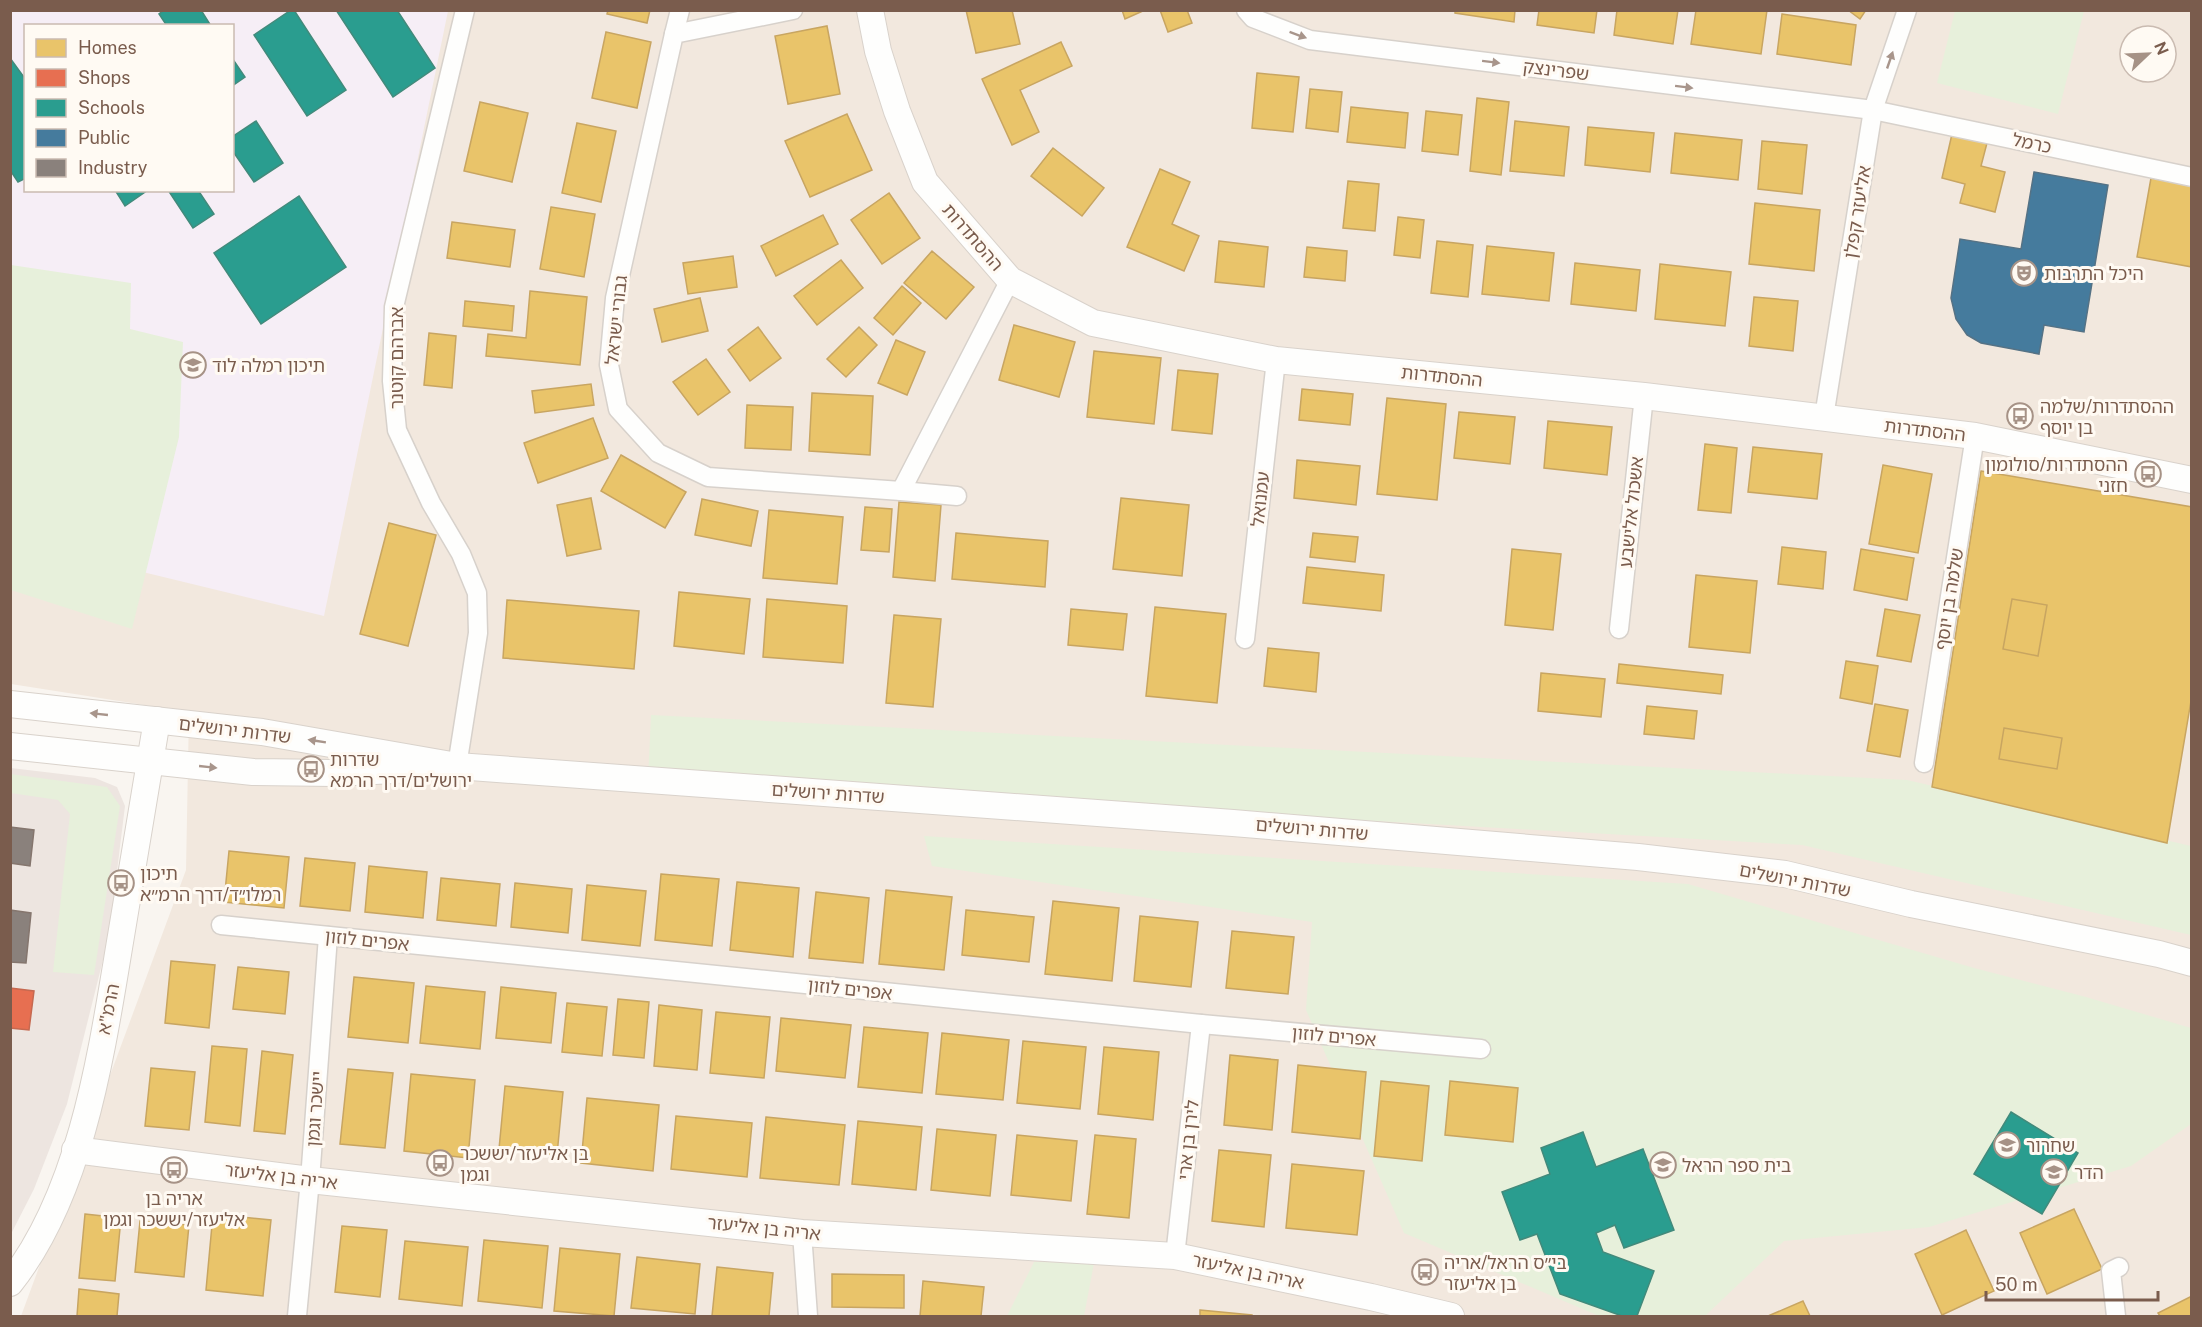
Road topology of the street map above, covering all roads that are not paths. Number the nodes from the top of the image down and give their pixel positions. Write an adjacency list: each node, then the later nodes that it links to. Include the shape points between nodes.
1 (465, 10): 25 (street, אברהם קוטנר, via 394,307 392,381 397,430 477,593 478,633)
2 (680, 10): 7 (street, גבורי ישראל)
3 (793, 10): 7 (street)
4 (870, 10): 10 (street, ההסתדרות, via 897,111 925,182)
5 (1246, 10): 8 (street, שפרינצק, one-way to 8, via 1252,18 1310,40)
6 (1906, 10): 8 (street, אליעזר קפלן, one-way to 6)
7 (674, 34): 16 (street, גבורי ישראל, via 615,298 609,365 618,409 658,453 708,477)
8 (1873, 110): 9 (street, כרמל); 13 (street, אליעזר קפלן)
9 (2192, 177)
10 (1010, 280): 11 (street, ההסתדרות, via 1093,323); 16 (street)
11 (1276, 360): 12 (street, ההסתדרות); 19 (street, עמנואל)
12 (1644, 396): 13 (street, ההסתדרות); 18 (street, אשכול אלישבע)
13 (1824, 417): 14 (street, ההסתדרות)
14 (1975, 436): 15 (street, ההסתדרות); 24 (street, שלמה בן יוסף)
15 (2192, 480)
16 (901, 491): 17 (street, גבורי ישראל)
17 (957, 496)
18 (1619, 629)
19 (1245, 639)
20 (10, 704): 21 (street, שדרות ירושלים, one-way to 20)
21 (157, 720): 23 (street, הרמ"א); 25 (street, שדרות ירושלים, one-way to 21, via 262,732)
22 (10, 746): 23 (street, שדרות ירושלים)
23 (150, 761): 25 (street, שדרות ירושלים, one-way to 25, via 296,774); 33 (street, הרמ"א, via 112,990)
24 (1924, 763)
25 (457, 766): 28 (street, שדרות ירושלים, via 1638,857 1785,874)
26 (220, 925): 27 (street, אפרים לוזון)
27 (328, 936): 31 (street, אפרים לוזון); 34 (street, יישכר וגמן)
28 (2159, 954): 29 (street, שדרות ירושלים); 30 (street, שדרות ירושלים)
29 (2192, 954)
30 (2192, 963)
31 (1201, 1024): 32 (street, אפרים לוזון); 36 (street, לירן בן ארי)
32 (1481, 1049)
33 (75, 1150): 34 (street, אריה בן אליעזר); 38 (street, הרמ"א, via 42,1235)
34 (310, 1180): 35 (street, אריה בן אליעזר); 39 (street, יישכר וגמן)
35 (802, 1233): 36 (street, אריה בן אליעזר); 40 (street)
36 (1175, 1256): 41 (street, אריה בן אליעזר)
37 (2119, 1268): 42 (street, via 2111,1271)
38 (10, 1283)
39 (297, 1317)
40 (808, 1317)
41 (1451, 1317)
42 (2116, 1317)

